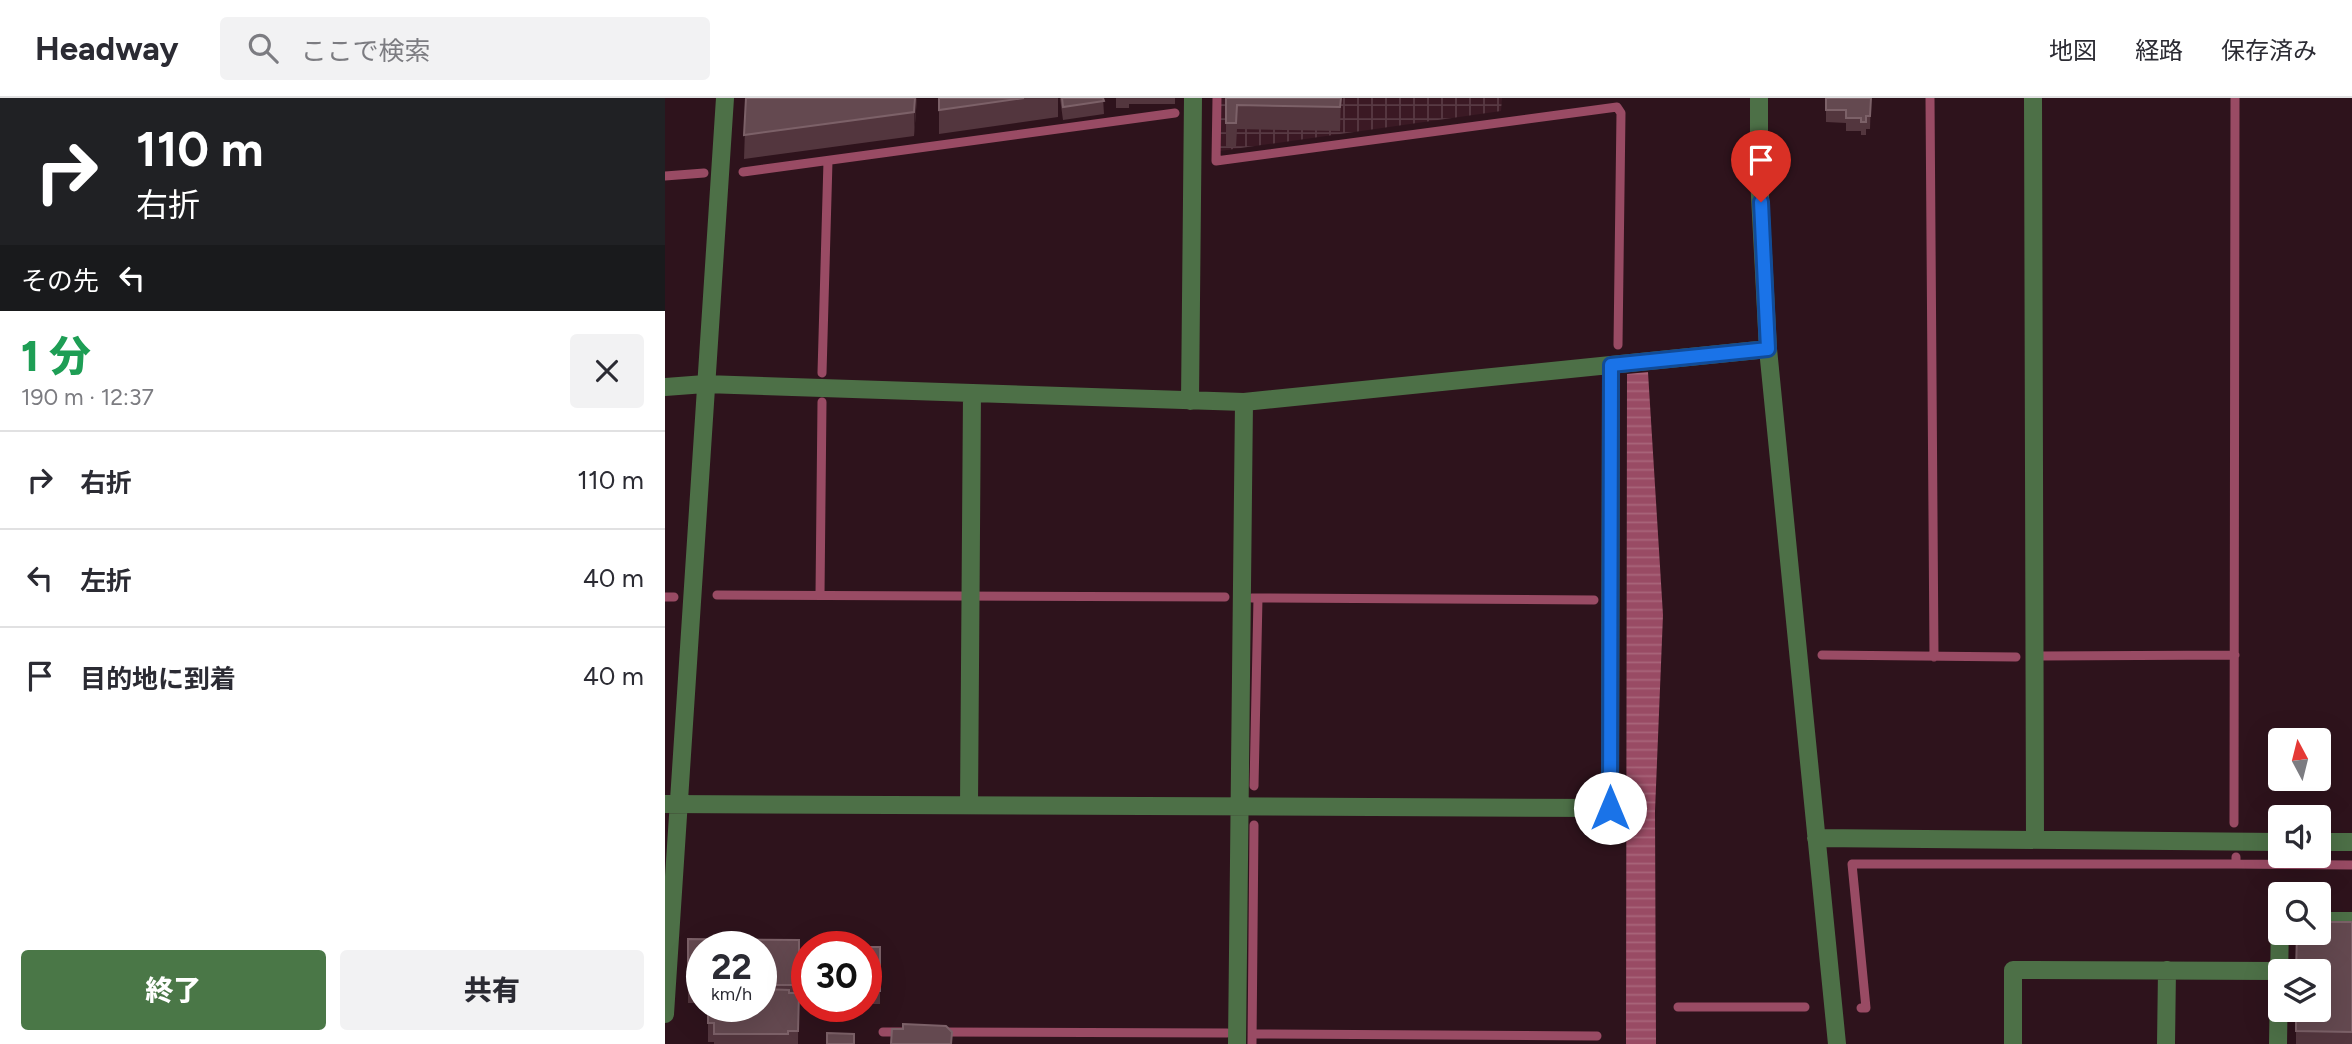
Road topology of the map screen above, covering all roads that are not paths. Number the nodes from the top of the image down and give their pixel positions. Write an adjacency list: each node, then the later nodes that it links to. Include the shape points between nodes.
1 (725, 98): 7 (street)
2 (1193, 98): 10 (street)
3 (1759, 98): 5 (street)
4 (2033, 98): 16 (street)
5 (1768, 349): 6 (street); 15 (street)
6 (1611, 365): 11 (street); 14 (street, via 1610,808)
7 (705, 384): 8 (street); 9 (street); 12 (street)
8 (665, 387)
9 (972, 393): 10 (street); 13 (street)
10 (1190, 401): 11 (street)
11 (1244, 402): 14 (street)
12 (672, 803): 13 (street); 24 (street)
13 (969, 805): 14 (street)
14 (1238, 807): 26 (street)
15 (1816, 838): 16 (street); 27 (street)
16 (2035, 840): 17 (street)
17 (2268, 842)
18 (2331, 842): 19 (street)
19 (2352, 842)
20 (2331, 921): 21 (street)
21 (2352, 921)
22 (2167, 970): 23 (street); 28 (street, via 2013,970); 29 (street)
23 (2268, 971)
24 (665, 1014)
25 (2278, 1022): 30 (street)
26 (1237, 1044)
27 (1837, 1044)
28 (2013, 1044)
29 (2166, 1044)
30 (2278, 1044)

